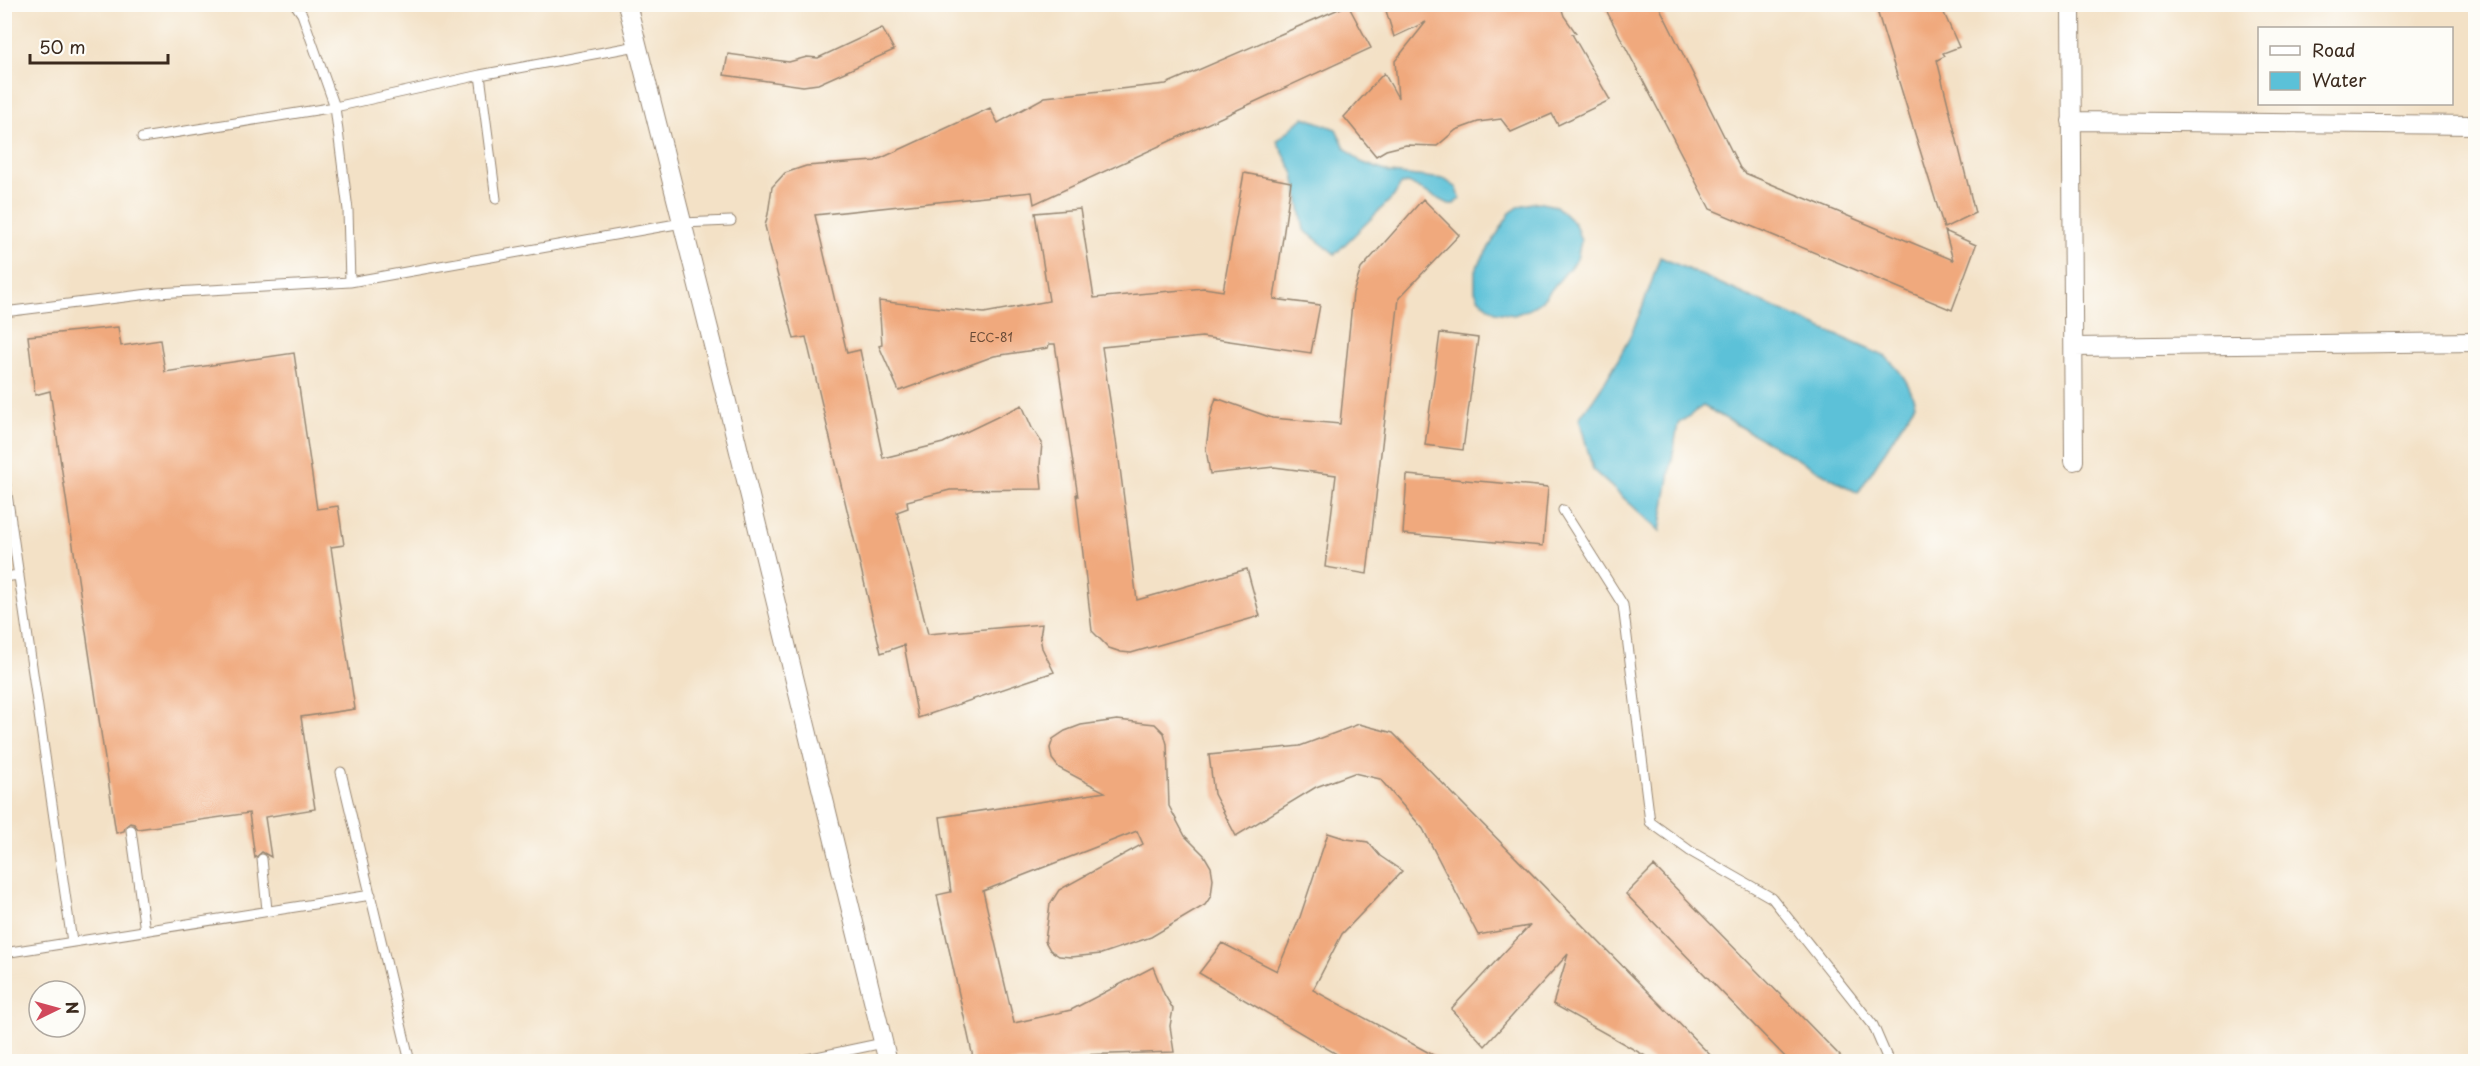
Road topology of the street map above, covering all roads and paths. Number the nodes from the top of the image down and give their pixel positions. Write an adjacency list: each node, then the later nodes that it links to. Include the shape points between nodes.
1 (296, 4): 6 (lane)
2 (627, 4): 4 (street)
3 (2071, 4): 7 (street)
4 (637, 46): 5 (lane); 12 (street)
5 (480, 75): 6 (lane); 10 (lane)
6 (335, 107): 9 (lane); 13 (lane, via 348,210)
7 (2071, 122): 8 (street); 16 (street)
8 (2475, 125)
9 (142, 138)
10 (496, 199)
11 (730, 221): 12 (lane)
12 (682, 223): 13 (lane); 30 (street)
13 (350, 282): 14 (lane, via 157,292)
14 (4, 312)
15 (2475, 342): 16 (street)
16 (2074, 347): 17 (street)
17 (2074, 461)
18 (4, 473): 20 (lane)
19 (1563, 510): 34 (lane, via 1623,605 1650,822 1689,851 1772,898 1873,1025)
20 (19, 575): 21 (lane); 28 (lane)
21 (4, 577)
22 (341, 772): 25 (lane)
23 (131, 830): 27 (lane)
24 (262, 859): 26 (lane)
25 (371, 895): 26 (lane); 31 (lane)
26 (267, 910): 27 (lane)
27 (145, 931): 28 (lane)
28 (72, 942): 29 (lane)
29 (4, 953)
30 (883, 1043): 32 (lane); 33 (street)
31 (410, 1062)
32 (793, 1062)
33 (888, 1062)
34 (1889, 1062)

